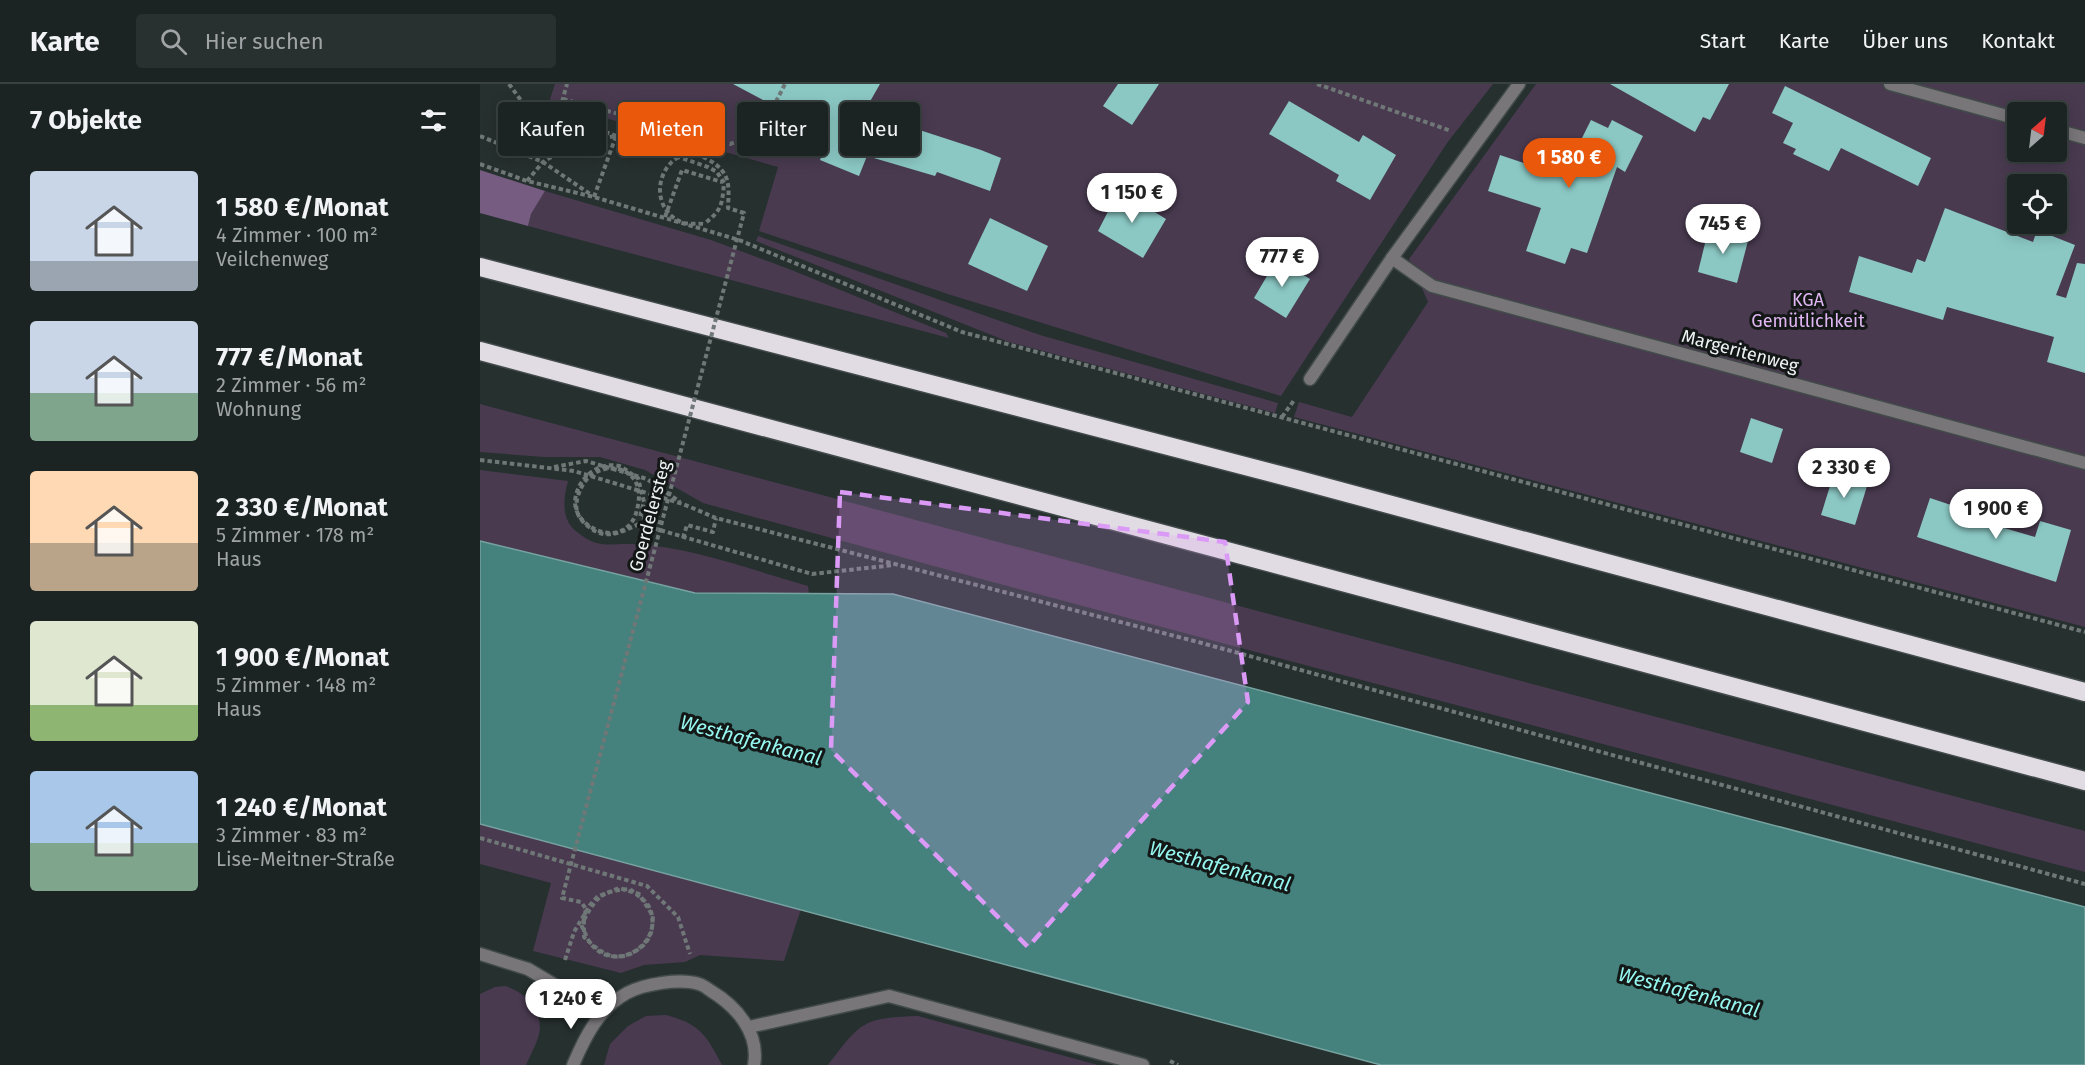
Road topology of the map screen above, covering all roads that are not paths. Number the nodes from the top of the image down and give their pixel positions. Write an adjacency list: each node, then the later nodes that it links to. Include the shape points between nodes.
1 (1519, 84): 6 (street)
2 (1890, 84): 3 (street)
3 (2007, 116)
4 (2067, 133): 5 (street)
5 (2085, 138)
6 (1392, 258): 9 (street); 10 (street, Margeritenweg, via 1432,286)
7 (480, 267): 11 (highway, via 1299,480)
8 (480, 351): 12 (highway)
9 (1310, 379)
10 (2085, 463)
11 (2085, 692)
12 (2085, 781)
13 (480, 954): 14 (street, via 528,969)
14 (602, 1013): 15 (street, via 627,993 661,982 699,984 728,1001); 16 (street, via 585,1036)
15 (749, 1027): 17 (street); 18 (street, via 889,996)
16 (573, 1065)
17 (754, 1065)
18 (1143, 1065)

